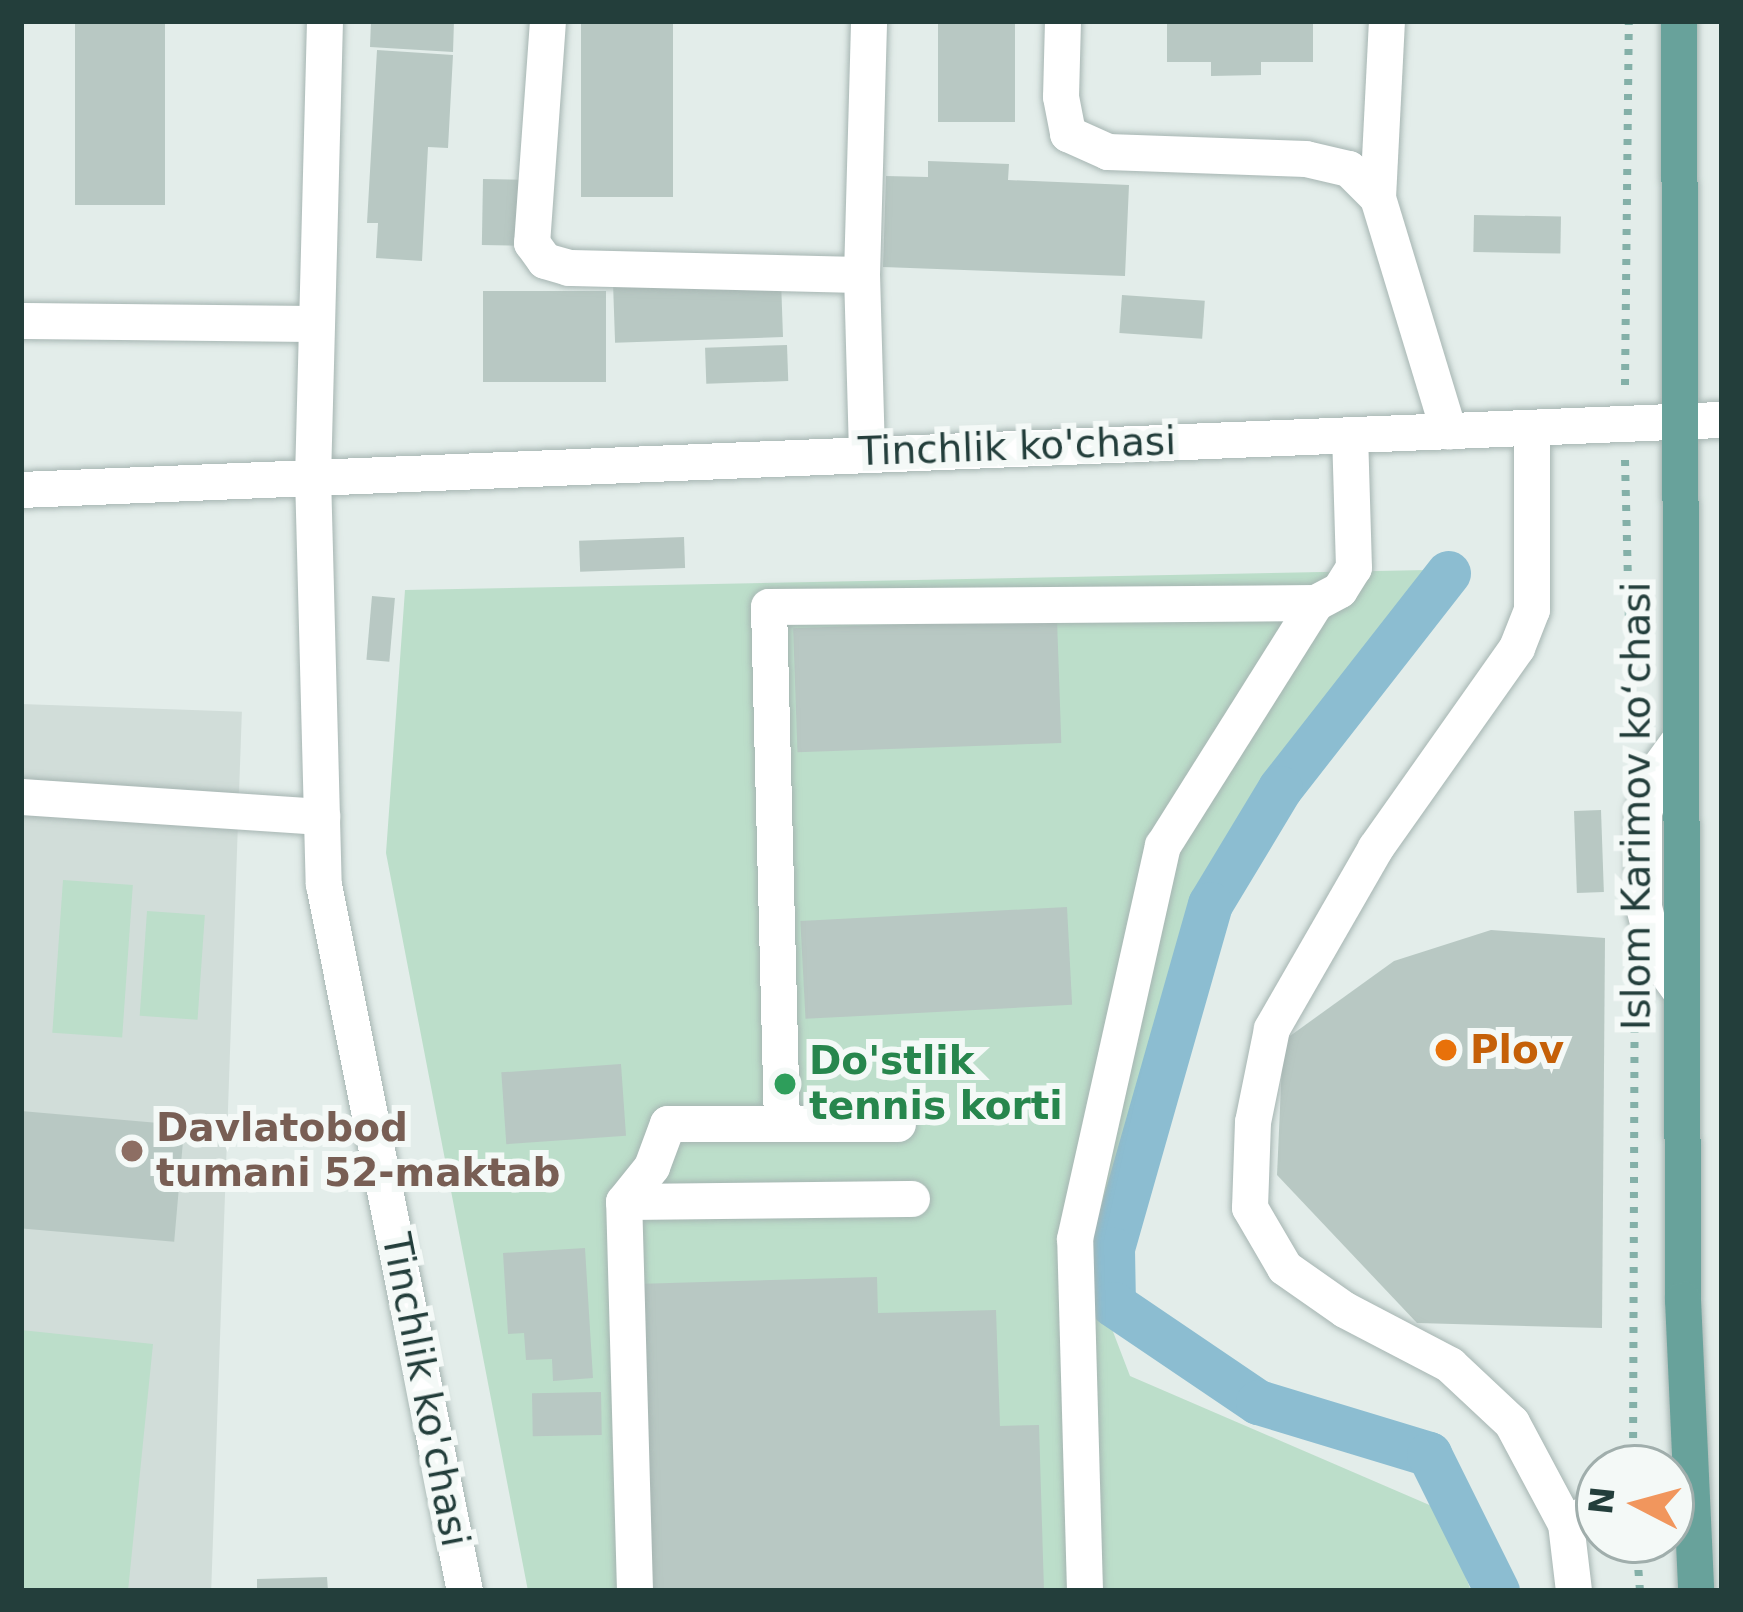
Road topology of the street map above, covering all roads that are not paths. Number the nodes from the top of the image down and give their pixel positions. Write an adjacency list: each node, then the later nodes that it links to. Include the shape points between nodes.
1 (325, 21): 10 (street)
2 (548, 21): 8 (street, via 532,243 545,261)
3 (869, 21): 8 (street)
4 (1063, 21): 7 (street, via 1060,97 1068,134 1108,152 1306,158 1349,169)
5 (1387, 21): 7 (street)
6 (1679, 21): 12 (main road, Islom Karimov koʻchasi)
7 (1378, 198): 14 (street)
8 (862, 275): 16 (street)
9 (21, 321): 10 (street)
10 (317, 325): 17 (street)
11 (1722, 420): 12 (street, Tinchlik ko'chasi)
12 (1677, 422): 13 (street, Tinchlik ko'chasi); 26 (main road, Islom Karimov koʻchasi)
13 (1532, 428): 14 (street, Tinchlik ko'chasi); 27 (street, via 1532,610 1517,648 1376,848 1272,1029 1253,1122 1250,1208 1285,1268 1450,1365 1512,1424)
14 (1449, 431): 15 (street, Tinchlik ko'chasi)
15 (1350, 435): 16 (street, Tinchlik ko'chasi); 19 (street, via 1354,568 1340,590)
16 (868, 453): 17 (street, Tinchlik ko'chasi)
17 (313, 476): 18 (street, Tinchlik ko'chasi); 21 (street, Tinchlik ko'chasi)
18 (21, 490)
19 (1316, 603): 22 (street, via 770,608); 30 (street, via 1163,846 1075,1239)
20 (21, 797): 21 (street)
21 (322, 817): 28 (street, Tinchlik ko'chasi, via 324,885)
22 (782, 1124): 23 (street); 25 (street, via 668,1124 652,1167)
23 (898, 1124)
24 (912, 1199): 25 (street)
25 (624, 1202): 29 (street)
26 (1682, 1444)
27 (1575, 1507)
28 (465, 1591)
29 (635, 1591)
30 (1085, 1591)

